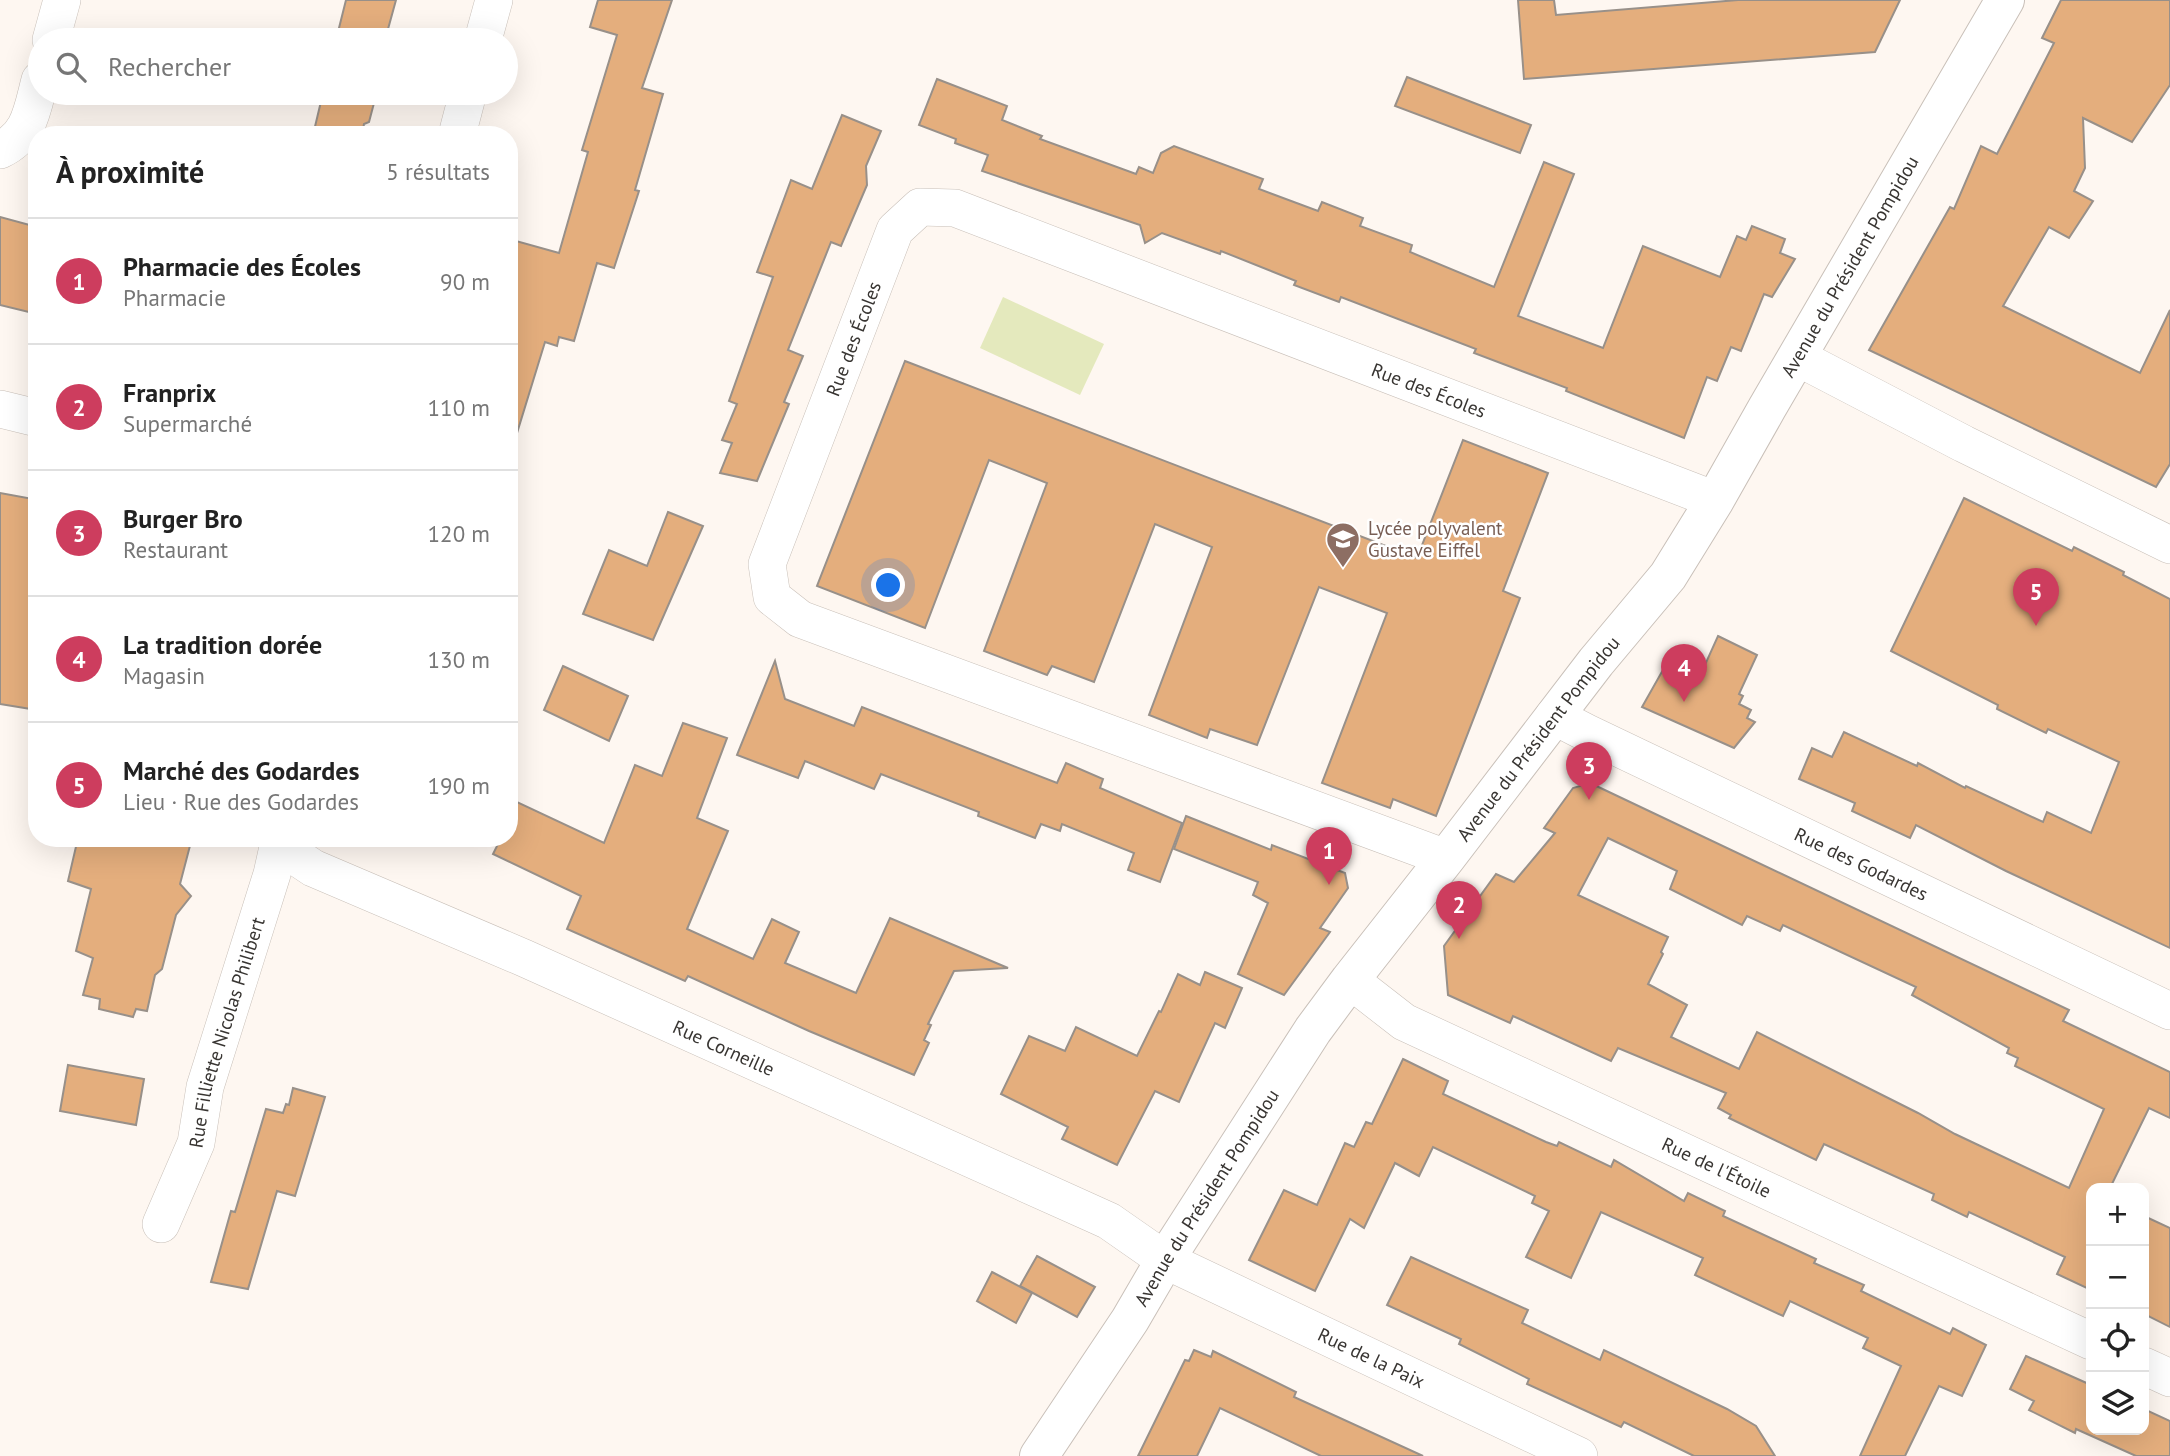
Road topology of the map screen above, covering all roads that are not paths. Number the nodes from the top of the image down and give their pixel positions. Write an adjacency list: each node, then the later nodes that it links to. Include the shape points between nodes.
1 (62, 0): 4 (street)
2 (494, 0): 5 (street)
3 (2005, 0): 10 (street, Avenue du Président Pompidou)
4 (54, 28)
5 (486, 28)
6 (33, 105): 9 (street, via 28,125 13,144)
7 (465, 105): 8 (street)
8 (459, 126)
9 (0, 150)
10 (1797, 357): 13 (street, Avenue du Président Pompidou); 14 (street)
11 (0, 409): 12 (street)
12 (28, 416)
13 (1716, 500): 15 (street, Avenue du Président Pompidou, via 1668,576); 18 (street, Rue des Écoles, via 955,208 920,207 895,230 766,564 772,597 800,620)
14 (2170, 545)
15 (1554, 716): 18 (street, Avenue du Président Pompidou); 20 (street, Rue des Godardes)
16 (278, 847): 21 (street, Rue Filliette Nicolas Philibert, via 205,1087 196,1143)
17 (287, 847): 22 (street, Rue Corneille, via 313,868 524,958 1109,1222)
18 (1446, 858): 19 (street, Avenue du Président Pompidou)
19 (1350, 980): 22 (street, Avenue du Président Pompidou); 23 (street, Rue de l'Étoile, via 1405,1022)
20 (2170, 1011)
21 (161, 1224)
22 (1165, 1260): 26 (street, Avenue du Président Pompidou); 27 (street, Rue de la Paix)
23 (2086, 1339)
24 (2149, 1368): 25 (street)
25 (2170, 1378)
26 (1039, 1456)
27 (1579, 1456)

